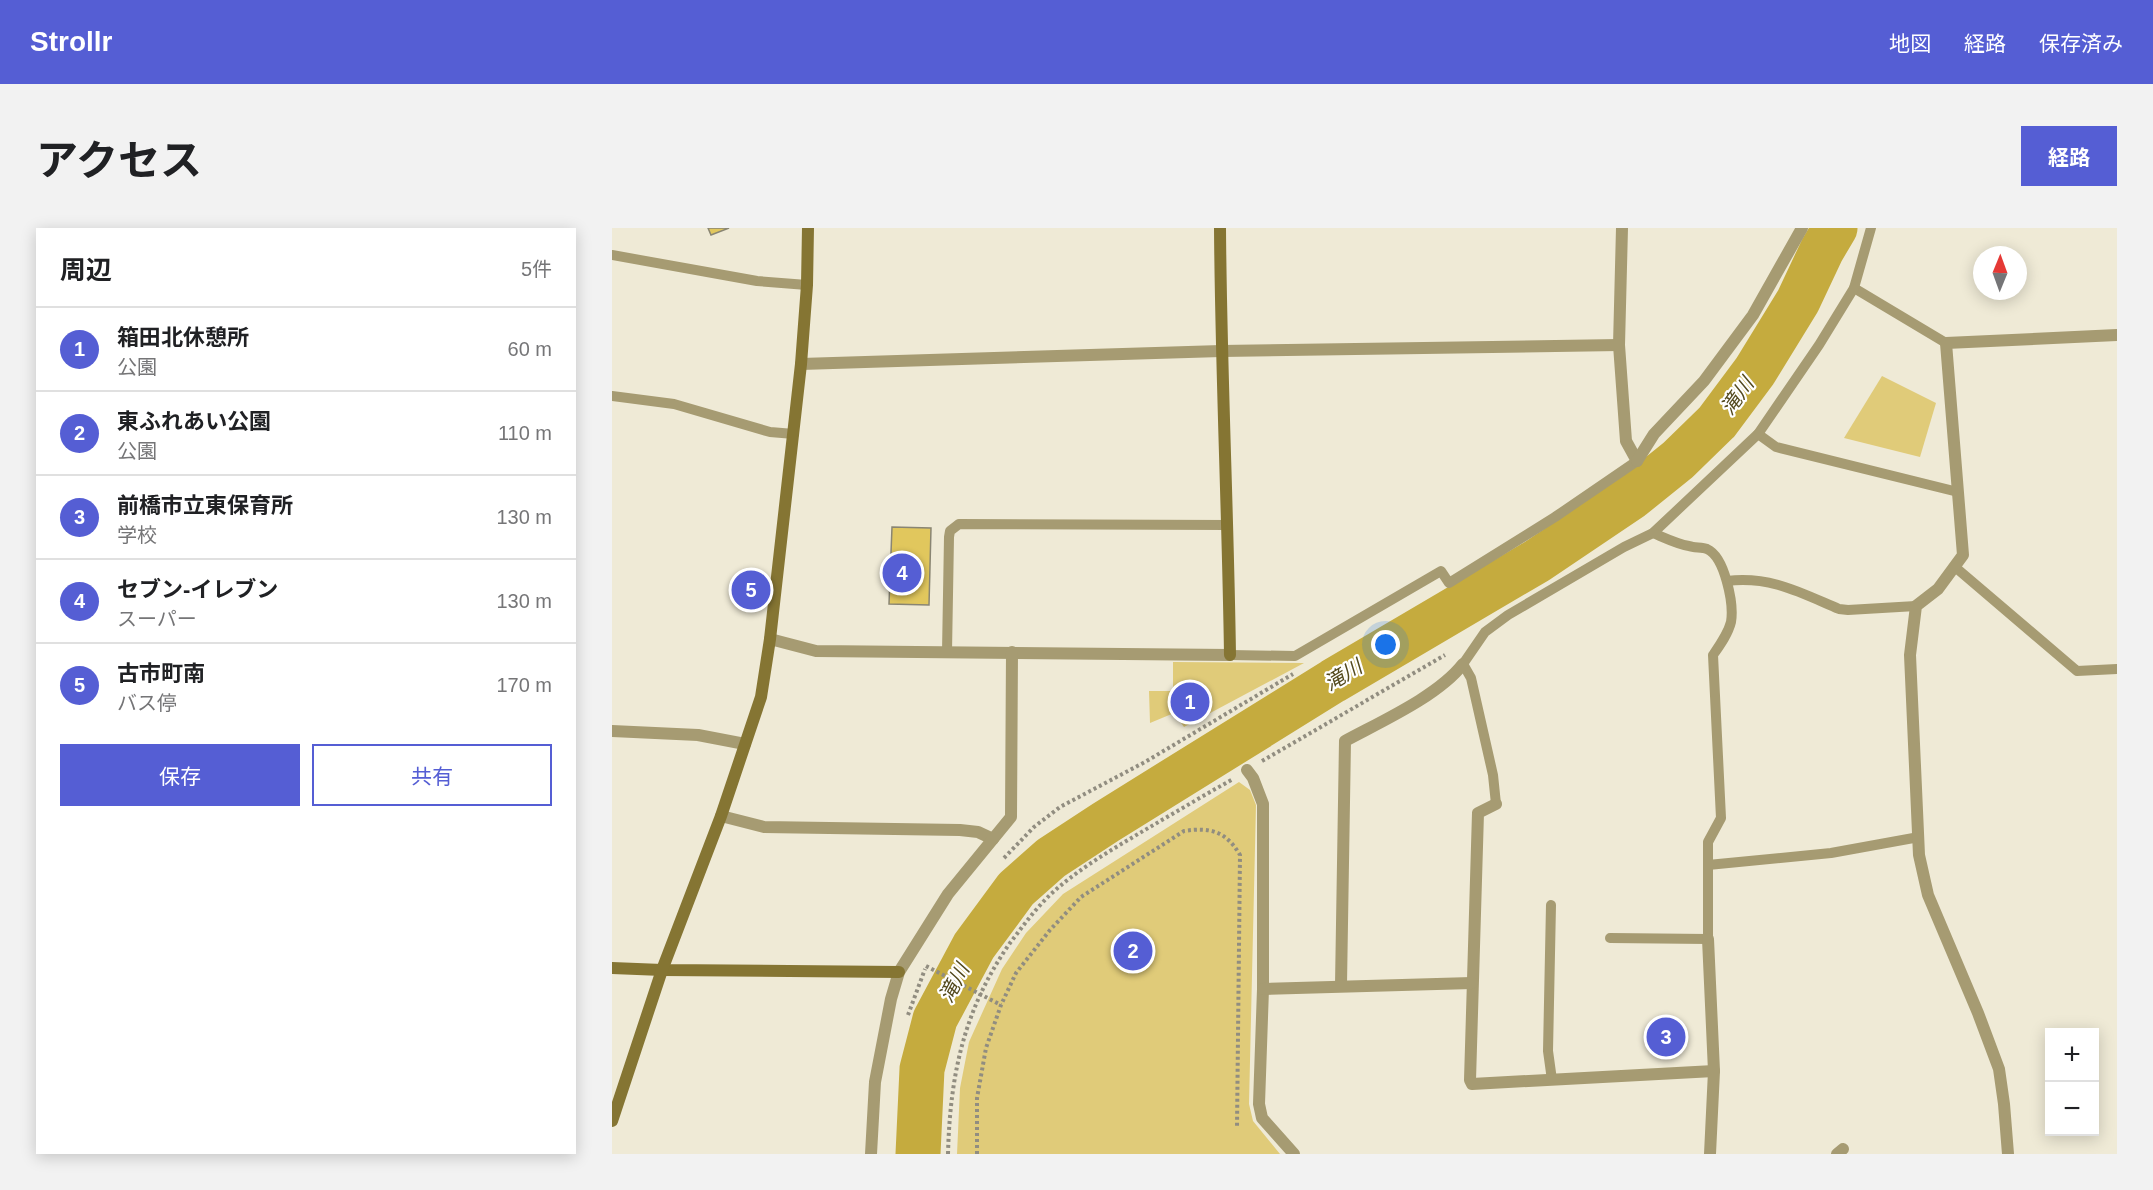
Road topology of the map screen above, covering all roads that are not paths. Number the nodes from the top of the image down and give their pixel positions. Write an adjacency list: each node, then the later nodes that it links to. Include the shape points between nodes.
1 (808, 228): 7 (street)
2 (1220, 228): 12 (street)
3 (1623, 228): 11 (street)
4 (1802, 228): 17 (street, via 1753,315 1704,381 1654,434)
5 (1871, 228): 8 (lane)
6 (612, 255): 7 (lane, via 757,281)
7 (807, 285): 13 (street)
8 (1854, 288): 10 (lane); 16 (lane)
9 (2117, 335): 10 (street)
10 (1946, 343): 18 (street)
11 (1619, 345): 12 (street); 17 (street, via 1626,441)
12 (1221, 351): 13 (street); 19 (street)
13 (801, 364): 15 (street)
14 (612, 396): 15 (lane, via 674,404 770,432)
15 (794, 434): 24 (street)
16 (1758, 434): 18 (lane, via 1776,447); 20 (lane)
17 (1637, 461): 27 (lane, via 1449,583 1441,571 1295,656)
18 (1958, 492): 21 (street, via 1963,555)
19 (1228, 525): 25 (lane, via 954,526 949,537); 27 (street)
20 (1653, 533): 22 (lane, via 1707,549 1717,557); 28 (lane, via 1508,615 1485,632)
21 (1955, 567): 23 (street, via 1938,590); 29 (lane, via 2077,671)
22 (1727, 581): 23 (lane, via 1777,583 1839,609); 37 (lane, via 1731,622 1713,655 1721,818 1708,842)
23 (1916, 606): 35 (street, via 1910,655)
24 (770, 639): 25 (street, via 816,651); 31 (street, via 761,697)
25 (947, 652): 26 (street)
26 (1012, 652): 27 (street); 36 (street, via 1011,818)
27 (1230, 655)
28 (1463, 664): 33 (lane, via 1471,678); 45 (street, via 1424,696 1345,741)
29 (2117, 669)
30 (612, 731): 31 (street, via 698,735)
31 (745, 744): 34 (street)
32 (1247, 770): 46 (street, via 1263,804)
33 (1496, 804): 44 (street, via 1478,813)
34 (721, 816): 36 (street, via 764,827 960,830); 42 (street)
35 (1918, 837): 37 (lane, via 1831,853); 53 (street, via 1928,895 1999,1069)
36 (993, 839): 43 (street, via 948,894)
37 (1708, 865): 40 (lane)
38 (1551, 905): 48 (lane, via 1548,1051)
39 (1610, 938): 40 (lane)
40 (1708, 939): 47 (street)
41 (612, 968): 42 (street)
42 (662, 970): 43 (street); 49 (street)
43 (899, 972): 50 (street, via 875,1082)
44 (1472, 983): 45 (street); 48 (street, via 1472,1084)
45 (1341, 986): 46 (street)
46 (1263, 989): 51 (street, via 1259,1104 1262,1118)
47 (1714, 1071): 48 (street); 52 (street)
48 (1552, 1080)
49 (612, 1121)
50 (871, 1154)
51 (1294, 1154)
52 (1710, 1154)
53 (2008, 1154)

